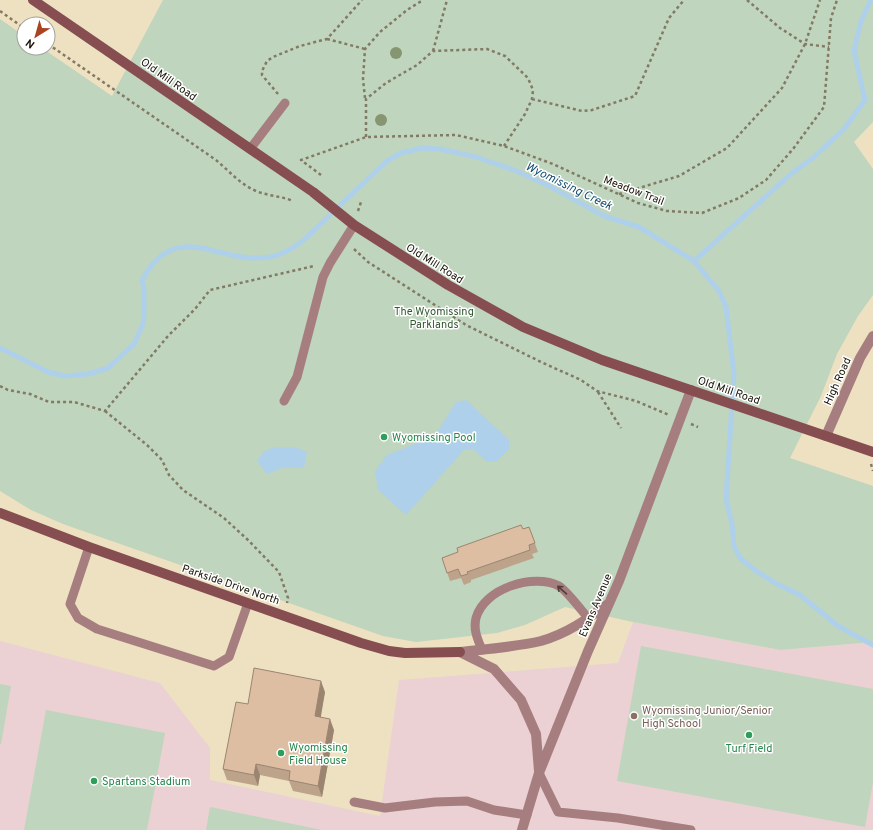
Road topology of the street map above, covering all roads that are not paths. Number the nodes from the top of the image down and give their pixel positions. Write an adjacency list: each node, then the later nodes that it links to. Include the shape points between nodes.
1 (33, 0): 3 (street, Old Mill Road)
2 (285, 103): 3 (lane)
3 (250, 149): 4 (street, Old Mill Road, via 313,192)
4 (351, 223): 6 (street, Old Mill Road, via 448,285 523,327 602,360); 7 (lane, via 323,277 297,377)
5 (873, 336): 8 (street, High Road, via 860,358)
6 (691, 390): 8 (street, Old Mill Road); 13 (street, Evans Avenue)
7 (284, 401)
8 (826, 436): 9 (street, Old Mill Road)
9 (873, 452)
10 (0, 513): 11 (street, Parkside Drive North)
11 (89, 547): 12 (street, Parkside Drive North); 12 (lane, via 70,604 78,618 97,629 214,666 229,657)
12 (248, 602): 16 (street, Parkside Drive North, via 389,651)
13 (608, 604): 14 (street, Parkside Drive North); 17 (street, Evans Avenue)
14 (588, 618): 15 (street, Parkside Drive North, via 572,628 542,640); 15 (lane, one-way to 15, via 561,587 541,580 517,584 497,593 482,605 476,618 475,632)
15 (482, 650): 16 (street, Parkside Drive North)
16 (460, 652): 17 (street, Parkside Drive North, via 494,669 521,700 536,734)
17 (539, 773): 19 (street, Evans Avenue); 21 (lane, via 558,812 618,818)
18 (354, 802): 19 (lane, via 385,808 466,801 494,810)
19 (527, 815): 20 (street, Evans Avenue)
20 (522, 830)
21 (690, 830)

